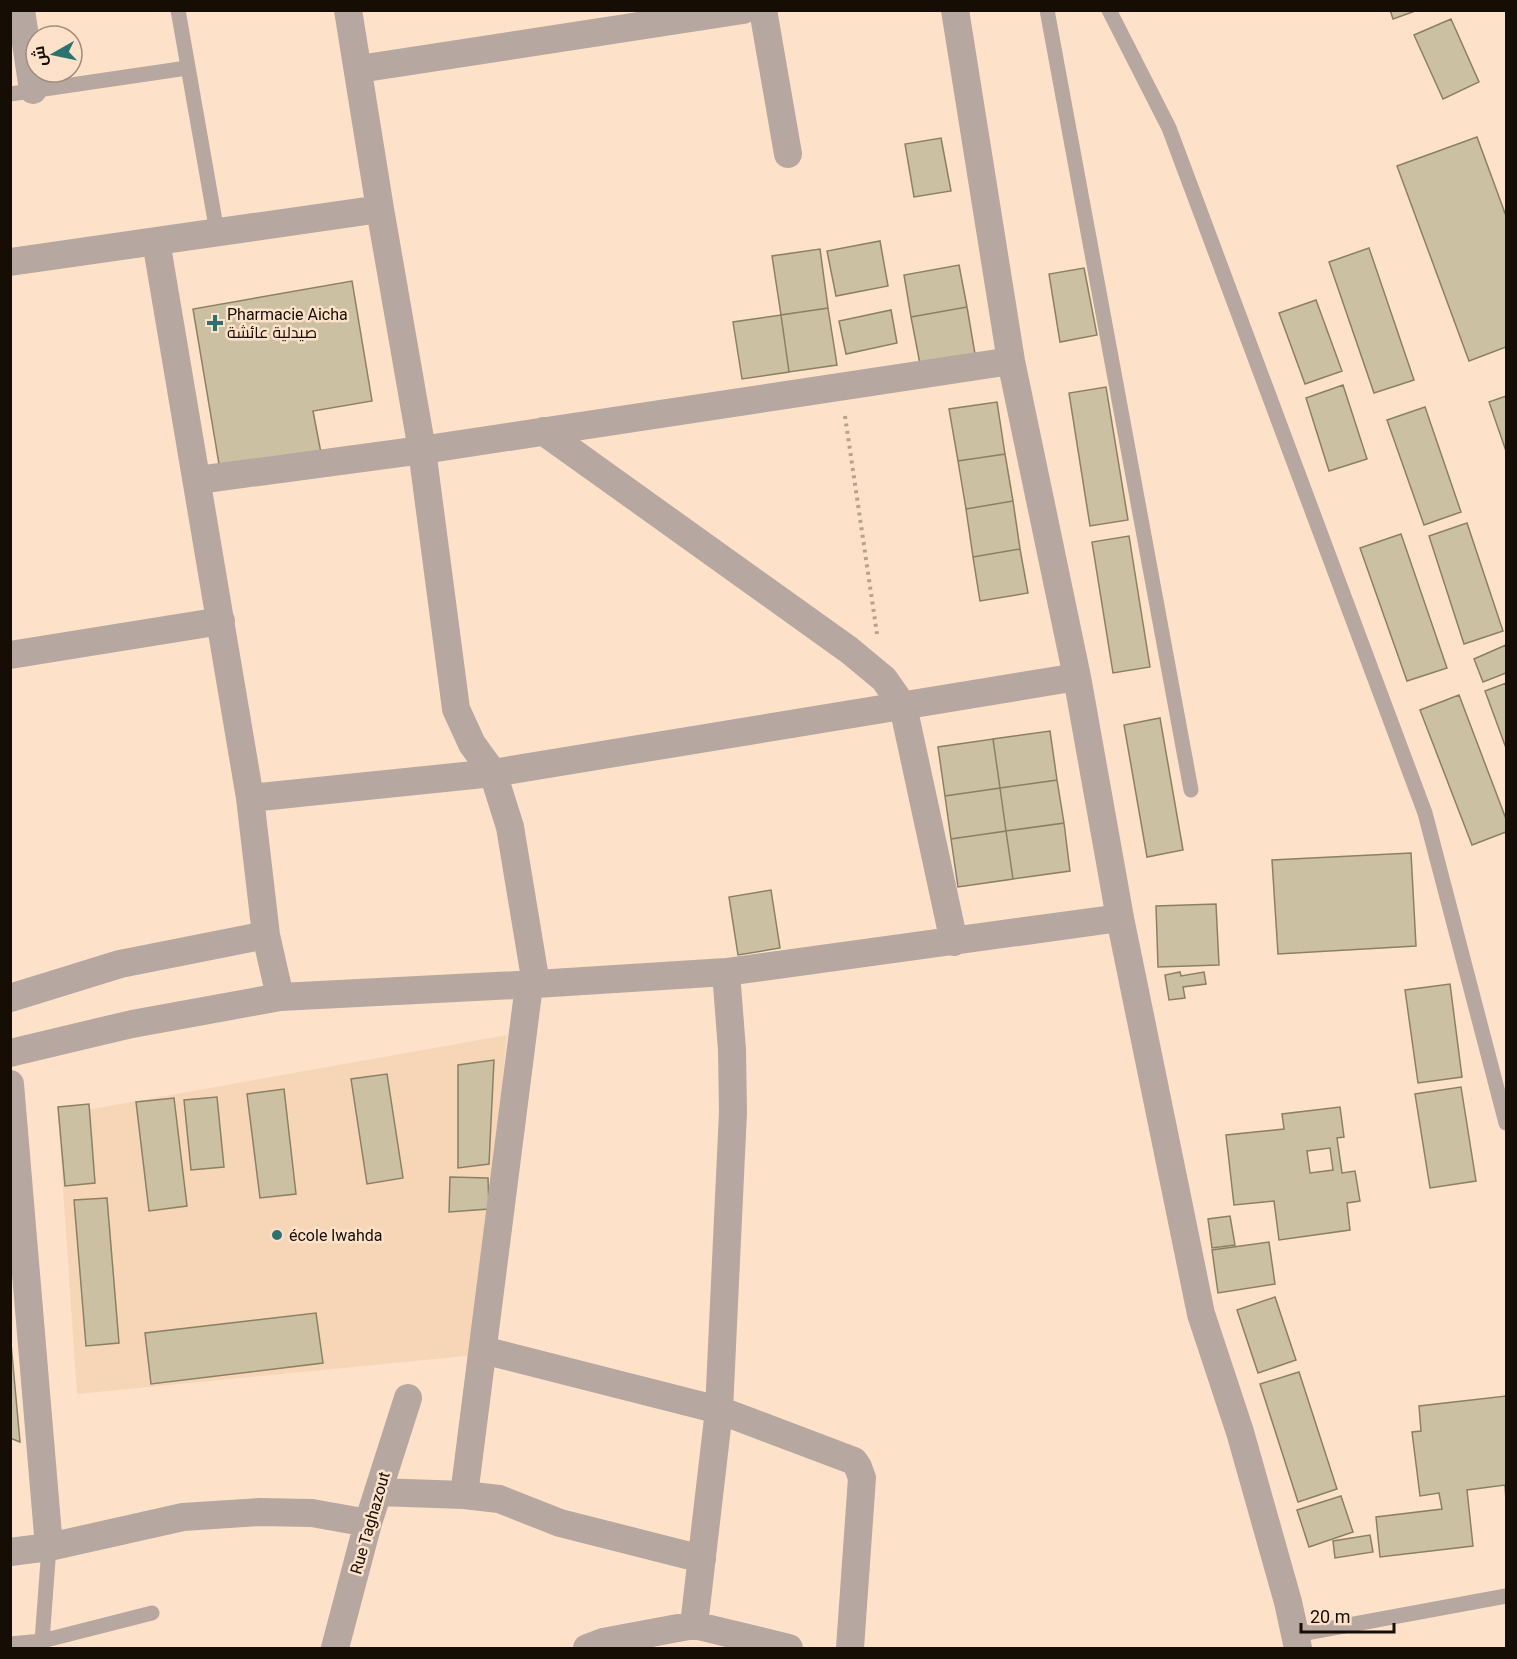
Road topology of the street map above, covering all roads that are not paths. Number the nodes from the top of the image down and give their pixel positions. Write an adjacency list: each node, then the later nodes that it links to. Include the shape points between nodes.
1 (21, 10): 11 (street)
2 (178, 10): 9 (lane)
3 (348, 10): 10 (street)
4 (743, 10): 10 (street)
5 (764, 10): 12 (street)
6 (955, 10): 17 (street)
7 (1047, 10): 26 (lane)
8 (1109, 10): 37 (lane, via 1169,128 1425,813)
9 (186, 68): 11 (lane); 14 (lane)
10 (359, 69): 13 (street)
11 (22, 92)
12 (788, 154)
13 (380, 209): 14 (street); 19 (street)
14 (217, 232): 15 (street)
15 (156, 241): 16 (street); 20 (street)
16 (10, 262)
17 (1011, 361): 18 (street); 23 (street)
18 (543, 431): 19 (street); 24 (street, via 849,650 884,679)
19 (422, 450): 20 (street); 25 (street, via 456,709 472,744)
20 (198, 480): 21 (street)
21 (221, 621): 22 (street); 27 (street)
22 (10, 655)
23 (1077, 677): 24 (street); 28 (street)
24 (903, 706): 25 (street); 30 (street)
25 (493, 773): 27 (street); 32 (street, via 510,827)
26 (1191, 790)
27 (250, 798): 29 (street)
28 (1120, 918): 30 (street); 51 (street, via 1201,1314 1240,1432)
29 (266, 935): 33 (street); 34 (street, via 120,964)
30 (954, 942): 31 (street)
31 (726, 972): 32 (street); 40 (street, via 733,1112)
32 (532, 985): 33 (street); 38 (street)
33 (280, 997): 35 (street, via 132,1024)
34 (10, 998)
35 (10, 1053)
36 (10, 1084): 44 (street)
37 (1506, 1123)
38 (483, 1350): 40 (street); 42 (street)
39 (408, 1398): 41 (street, Rue Taghazout)
40 (719, 1410): 46 (street); 56 (street, via 854,1461 858,1467 862,1478)
41 (378, 1492): 42 (street); 43 (street, Rue Taghazout)
42 (464, 1495): 46 (street, via 499,1499 599,1535)
43 (368, 1523): 44 (street, via 312,1513 183,1517); 53 (street, Rue Taghazout)
44 (49, 1547): 45 (street); 50 (lane)
45 (10, 1552)
46 (702, 1559): 49 (street)
47 (1506, 1596): 51 (lane)
48 (152, 1612): 50 (lane)
49 (694, 1625): 54 (street); 55 (street)
50 (42, 1641): 52 (lane)
51 (1297, 1642)
52 (10, 1644)
53 (335, 1648)
54 (587, 1648)
55 (789, 1648)
56 (850, 1648)

